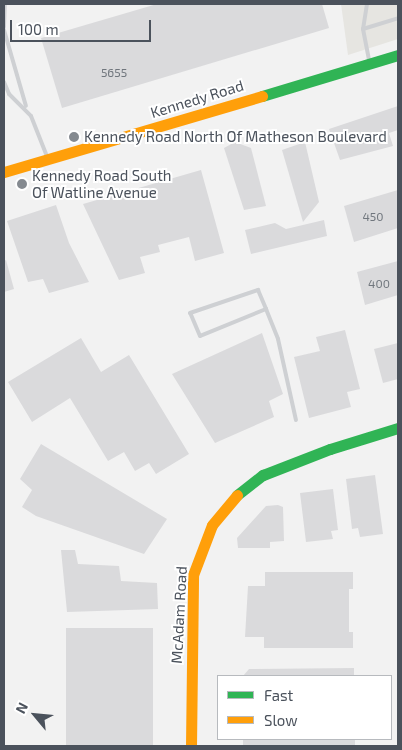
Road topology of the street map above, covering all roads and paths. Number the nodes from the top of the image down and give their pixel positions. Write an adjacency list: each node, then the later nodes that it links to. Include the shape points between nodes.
1 (5, 4): 4 (lane)
2 (367, 4): 5 (lane)
3 (398, 18): 5 (lane)
4 (4, 28): 9 (lane)
5 (363, 29): 7 (lane)
6 (398, 55): 7 (street, Kennedy Road)
7 (369, 64): 10 (street, Kennedy Road)
8 (4, 82): 9 (lane, via 9,94)
9 (26, 108): 10 (lane)
10 (48, 159): 11 (street, Kennedy Road)
11 (4, 172)
12 (266, 309): 12 (lane, via 258,290 190,313 200,336); 13 (lane, via 278,339)
13 (296, 420)
14 (398, 428): 15 (street, McAdam Road, via 262,475 234,497 212,525 194,575)
15 (191, 746)

